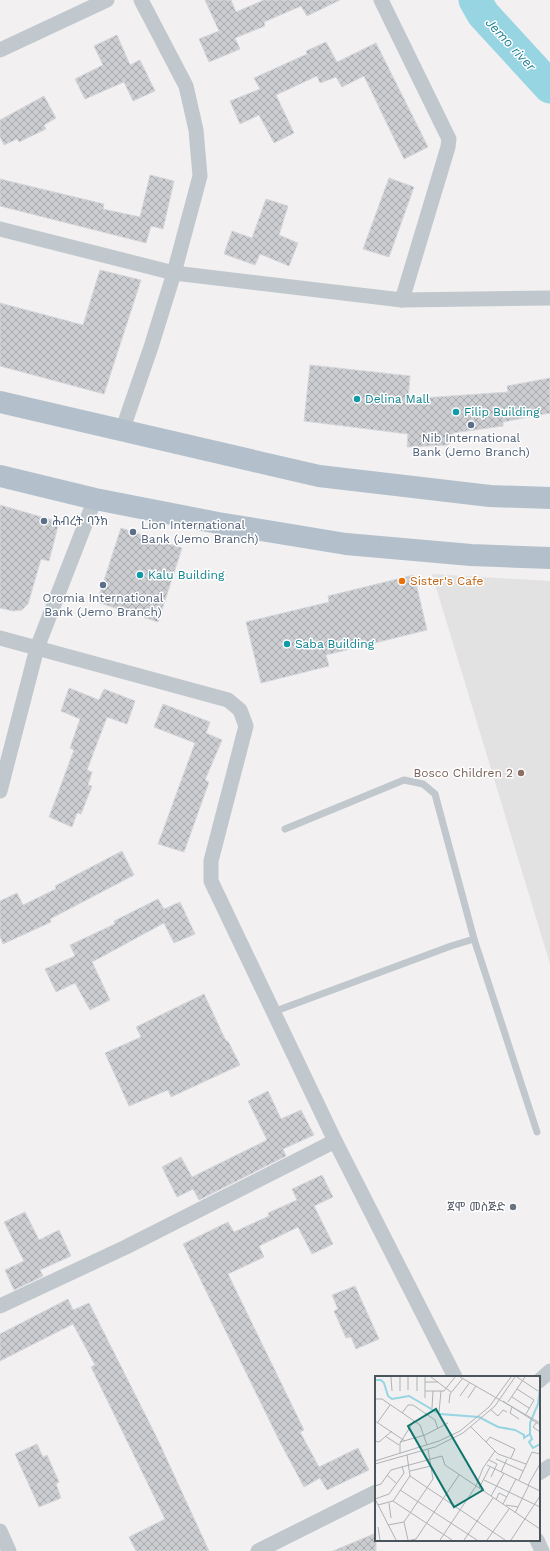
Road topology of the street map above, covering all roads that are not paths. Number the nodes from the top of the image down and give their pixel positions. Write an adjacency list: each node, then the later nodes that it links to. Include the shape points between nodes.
1 (107, 0): 4 (street)
2 (141, 0): 6 (street, via 186,86 196,130 200,176)
3 (381, 0): 8 (street, via 449,139)
4 (0, 50)
5 (0, 229): 6 (street)
6 (174, 273): 8 (street); 10 (street)
7 (550, 298): 8 (street)
8 (402, 300)
9 (0, 402): 10 (main road)
10 (122, 431): 12 (main road, via 319,476 490,496)
11 (0, 476): 13 (main road)
12 (550, 498)
13 (95, 499): 14 (main road, via 346,544 471,556); 16 (street)
14 (550, 558)
15 (0, 638): 16 (street)
16 (37, 648): 17 (street); 20 (street, via 228,700 240,710 246,726 211,861 211,881)
17 (1, 782)
18 (285, 829): 19 (lane, via 404,780 423,784 435,794)
19 (474, 939): 20 (lane); 21 (lane)
20 (273, 1012): 22 (street)
21 (537, 1132)
22 (335, 1141): 23 (street, via 126,1247); 25 (street)
23 (0, 1306)
24 (550, 1371): 26 (street)
25 (454, 1376)
26 (540, 1380)
27 (550, 1466): 28 (street)
28 (540, 1471)
29 (375, 1492): 33 (street)
30 (0, 1531): 32 (street)
31 (537, 1541): 34 (street)
32 (9, 1551)
33 (258, 1551)
34 (542, 1551)

